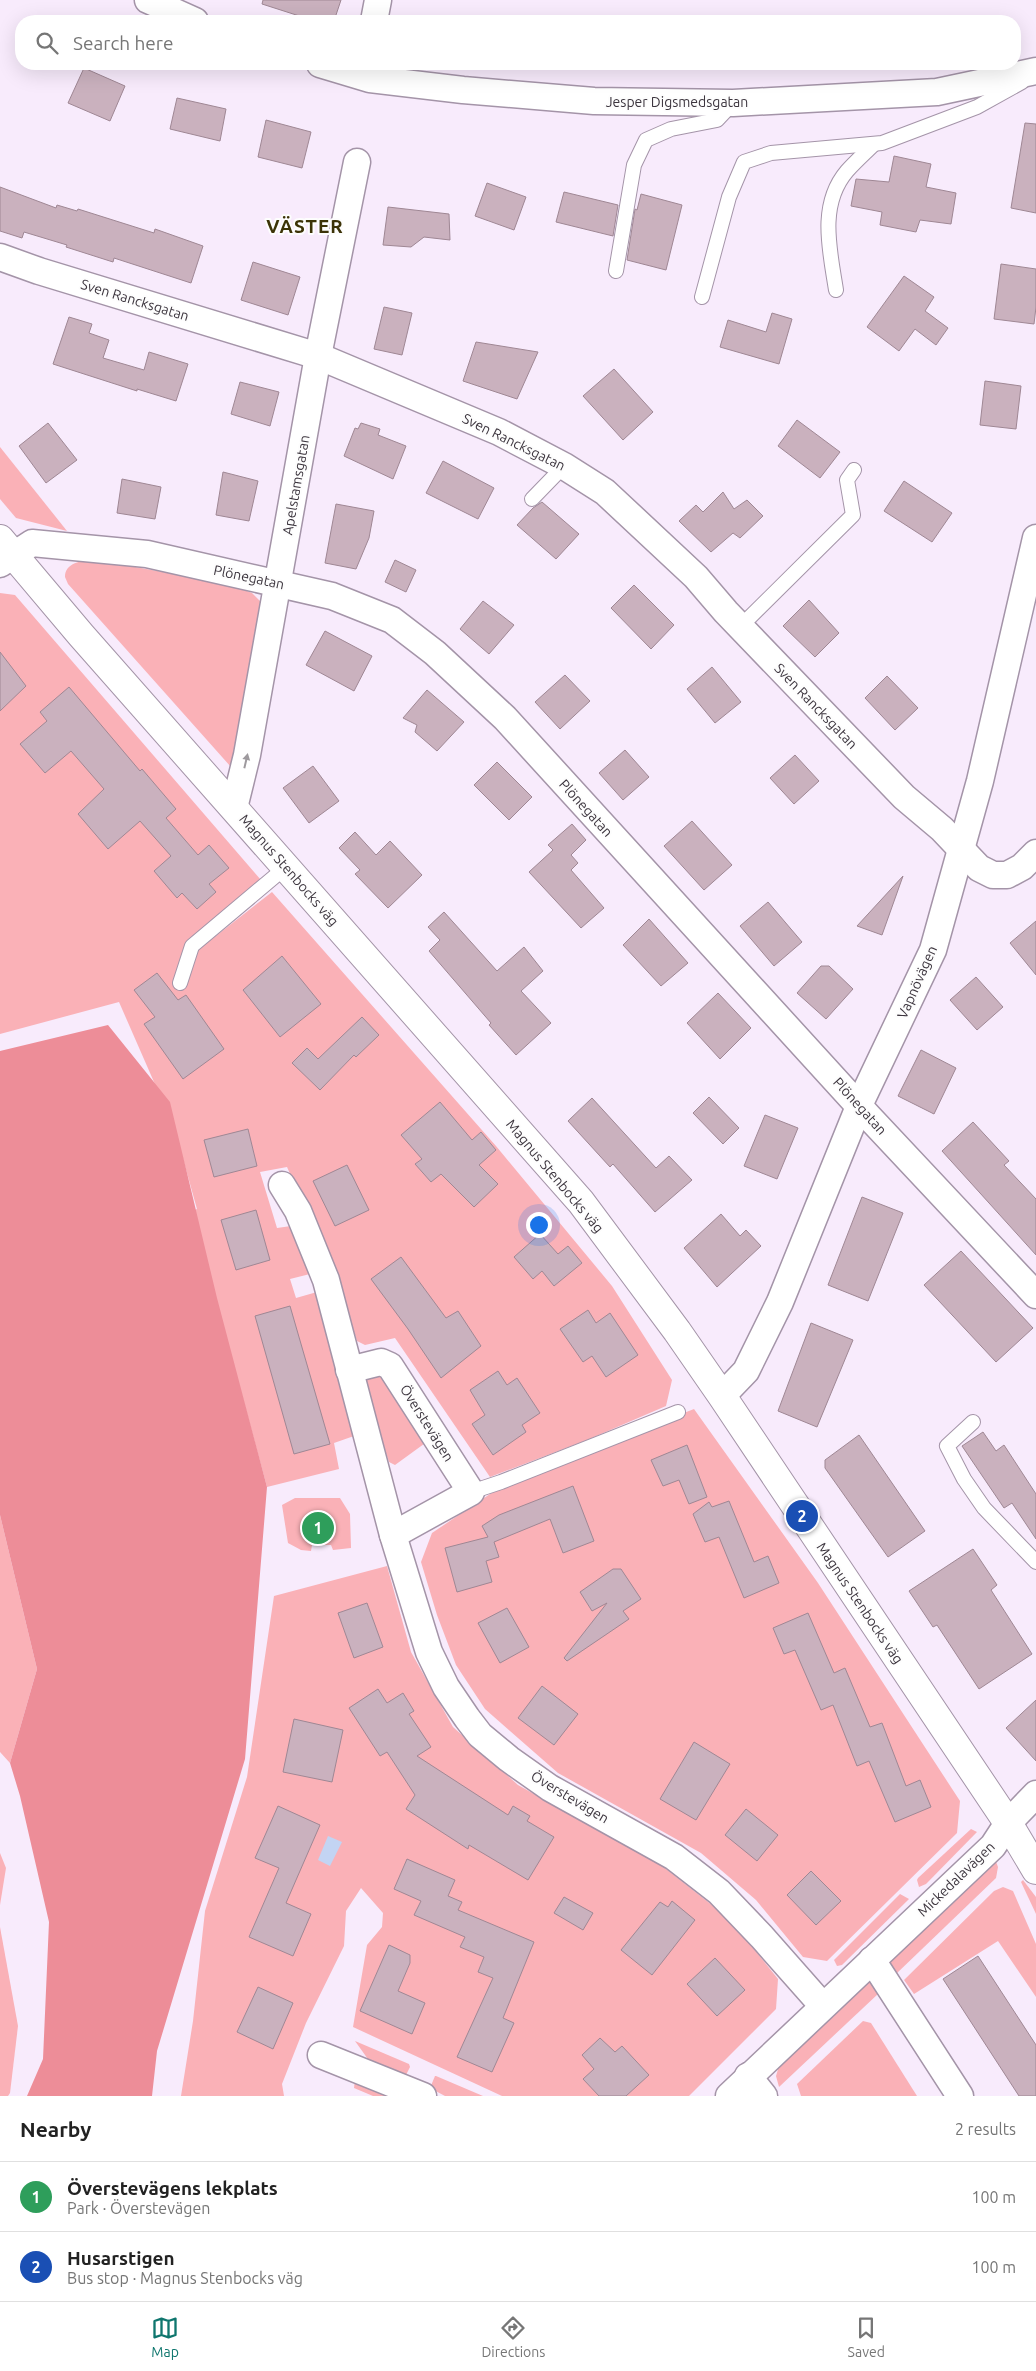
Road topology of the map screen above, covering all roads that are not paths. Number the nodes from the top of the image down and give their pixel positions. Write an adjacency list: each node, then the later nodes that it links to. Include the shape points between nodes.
1 (148, 0): 3 (street)
2 (378, 0): 4 (street)
3 (182, 15)
4 (375, 15)
5 (340, 70): 7 (street, Jesper Digsmedsgatan, via 370,79 463,90 594,101)
6 (1036, 72): 7 (street, Jesper Digsmedsgatan, via 937,92); 8 (lane, via 977,107)
7 (733, 104): 11 (lane, via 717,120 671,129 646,140 634,165)
8 (874, 144): 12 (lane, via 845,173 830,205 828,240); 13 (lane, via 771,153 744,162 729,197)
9 (358, 162): 14 (street, Apelstamsgatan)
10 (0, 257): 14 (street, Sven Rancksgatan, via 39,272)
11 (616, 272)
12 (836, 290)
13 (702, 297)
14 (318, 356): 15 (street, Sven Rancksgatan, via 499,432); 20 (street, Apelstamsgatan)
15 (564, 466): 17 (lane); 21 (street, Sven Rancksgatan, via 605,492 635,519 696,577)
16 (854, 470): 21 (lane, via 847,480 853,515)
17 (532, 500)
18 (1036, 538): 23 (street, Vapnövägen, via 980,780)
19 (4, 552): 20 (street, Plönegatan, via 32,543 147,554); 22 (street, Magnus Stenbocks väg)
20 (278, 583): 22 (street, Apelstamsgatan, one-way to 20, via 247,755); 27 (street, Plönegatan, via 332,596 392,620 455,670 505,718)
21 (740, 627): 23 (street, Sven Rancksgatan, via 904,797)
22 (234, 808): 25 (street, Magnus Stenbocks väg)
23 (960, 847): 24 (street, Sven Rancksgatan, via 979,868 993,875 1007,875 1022,867); 27 (street, Vapnövägen, via 933,950)
24 (1036, 853)
25 (286, 867): 26 (lane, via 192,946); 31 (street, Magnus Stenbocks väg, via 581,1202)
26 (180, 983)
27 (860, 1105): 29 (street, Plönegatan); 31 (street, Vapnövägen, via 776,1310 746,1371)
28 (282, 1185): 30 (street, Överstevägen, via 298,1211 323,1270)
29 (1036, 1295)
30 (349, 1370): 34 (street, Överstevägen, via 381,1362 390,1366); 35 (street, Överstevägen)
31 (722, 1396): 38 (street, Magnus Stenbocks väg)
32 (678, 1412): 34 (lane)
33 (973, 1422): 36 (lane, via 947,1446 984,1508)
34 (471, 1492): 35 (street)
35 (393, 1535): 41 (street, Överstevägen, via 429,1652 446,1687 480,1735 550,1788 674,1857 718,1892)
36 (1036, 1562)
37 (1036, 1794): 38 (street, Mickedalavägen)
38 (1008, 1823): 39 (street, Magnus Stenbocks väg); 40 (street, Mickedalavägen, via 992,1846)
39 (1036, 1870)
40 (872, 1960): 41 (street, Mickedalavägen); 46 (street)
41 (822, 2006): 43 (street, Mickedalavägen)
42 (321, 2055): 44 (street)
43 (756, 2086): 45 (street, Mickedalavägen)
44 (423, 2096)
45 (729, 2096)
46 (960, 2096)

